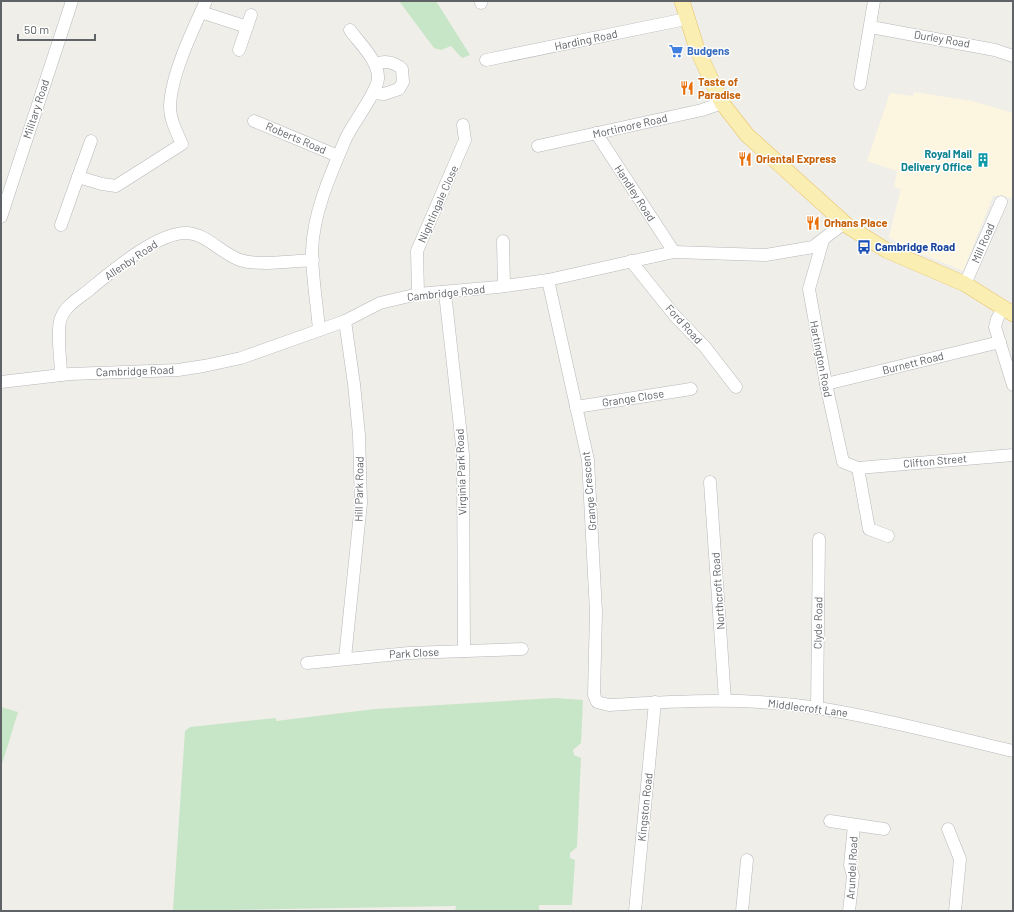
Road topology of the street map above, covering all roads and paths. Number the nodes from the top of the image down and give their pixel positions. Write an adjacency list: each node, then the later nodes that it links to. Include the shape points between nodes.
1 (72, 1): 25 (street, Military Road)
2 (682, 1): 6 (main road)
3 (874, 1): 8 (street)
4 (204, 6): 7 (street); 23 (street, via 182,60 172,93 171,117 185,148 116,186)
5 (251, 15): 7 (street)
6 (686, 19): 12 (street, Harding Road); 16 (main road)
7 (247, 26): 10 (street)
8 (871, 27): 11 (street, Durley Road, via 995,50); 14 (street)
9 (350, 30): 13 (street)
10 (239, 50)
11 (1013, 56)
12 (486, 60)
13 (375, 64): 15 (street, via 378,77); 15 (street, via 385,62 396,65 402,70 403,76 401,86 396,91)
14 (860, 84)
15 (373, 93): 22 (street, via 353,123)
16 (722, 103): 19 (street, Mortimore Road, via 702,110); 26 (main road, via 747,135)
17 (254, 121): 22 (street, Roberts Road)
18 (463, 125): 37 (street, Nightingale Close, via 471,140 417,251)
19 (596, 134): 21 (street, Mortimore Road); 30 (street, Handley Road)
20 (91, 141): 23 (street)
21 (538, 146)
22 (338, 156): 31 (street, via 318,216)
23 (78, 177): 27 (street)
24 (1001, 202): 34 (street, Mill Road)
25 (1, 217)
26 (844, 223): 28 (street, Cambridge Road); 34 (main road, via 886,250)
27 (61, 225)
28 (823, 240): 30 (street, Cambridge Road, via 813,246 766,255); 44 (street, Hartington Road, via 809,289)
29 (503, 241): 35 (street)
30 (674, 252): 32 (street, Cambridge Road)
31 (313, 260): 40 (street); 42 (street, Allenby Road, via 250,262 234,258 197,235 181,233 167,237 115,269 65,310 60,323)
32 (631, 261): 33 (street, Cambridge Road); 46 (street, Ford Road)
33 (548, 280): 35 (street, Cambridge Road); 48 (street, Grange Crescent)
34 (965, 284): 38 (main road)
35 (504, 286): 36 (street, Cambridge Road)
36 (445, 293): 37 (street, Cambridge Road); 55 (street, Virginia Park Road, via 463,454)
37 (418, 294): 39 (street, Cambridge Road, via 380,303)
38 (1008, 311): 41 (street, via 995,323)
39 (345, 321): 40 (street, Cambridge Road); 56 (street, Hill Park Road, via 358,428 361,503)
40 (319, 330): 42 (street, Cambridge Road, via 241,358 204,366 178,370)
41 (1000, 342): 44 (street, Burnett Road); 45 (street)
42 (61, 375): 43 (street, Cambridge Road)
43 (1, 382)
44 (826, 384): 50 (street, Hartington Road, via 843,462)
45 (1013, 386)
46 (736, 387)
47 (691, 389): 48 (street, Grange Close)
48 (576, 407): 60 (street, Grange Crescent, via 589,473 596,612 594,695)
49 (1013, 455): 50 (street, Clifton Street)
50 (858, 468): 52 (street, via 869,529)
51 (710, 482): 58 (street, Northcroft Road)
52 (888, 536)
53 (819, 539): 61 (street, Clyde Road)
54 (522, 649): 55 (street, Park Close)
55 (464, 651): 56 (street, Park Close)
56 (345, 658): 57 (street, Park Close)
57 (307, 663)
58 (725, 700): 59 (street, Middlecroft Lane); 61 (street, Middlecroft Lane)
59 (656, 702): 60 (street, Middlecroft Lane, via 608,705); 68 (street, Kingston Road)
60 (600, 703)
61 (817, 708): 62 (street, Middlecroft Lane, via 872,718)
62 (1013, 751)
63 (830, 821): 64 (street, Arundel Road)
64 (854, 825): 65 (street, Arundel Road); 70 (street, Arundel Road)
65 (884, 829)
66 (948, 829): 71 (street, via 960,859)
67 (747, 860): 69 (street)
68 (635, 911)
69 (742, 911)
70 (849, 911)
71 (955, 911)

